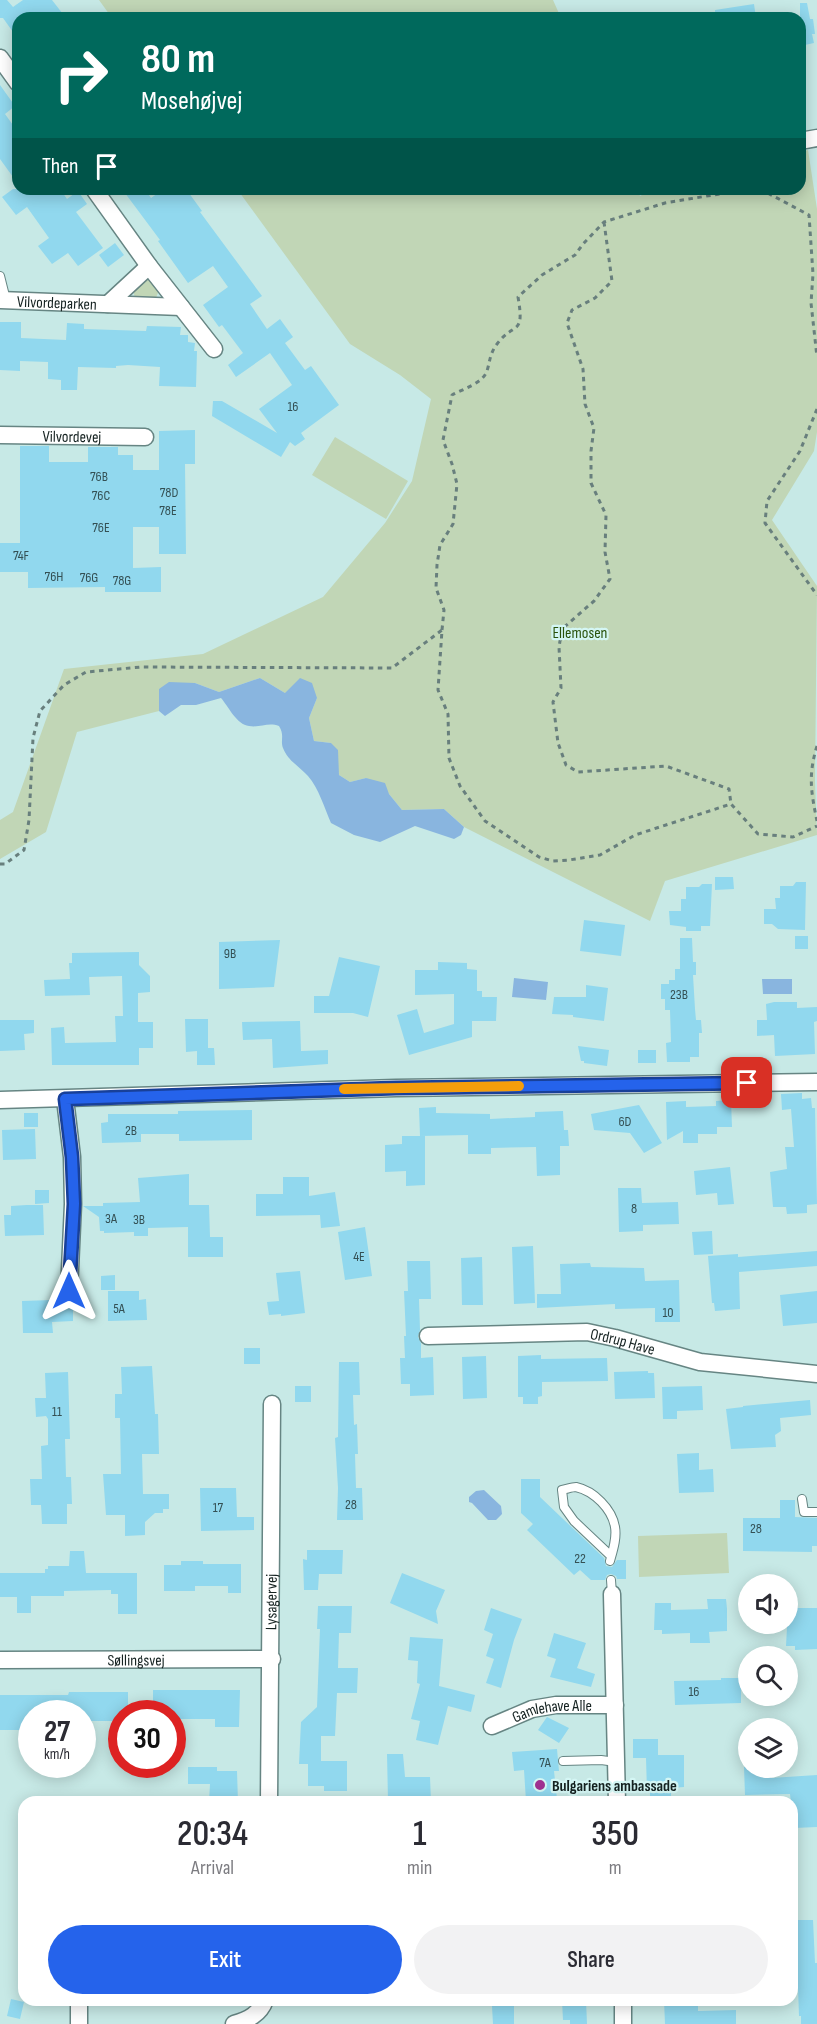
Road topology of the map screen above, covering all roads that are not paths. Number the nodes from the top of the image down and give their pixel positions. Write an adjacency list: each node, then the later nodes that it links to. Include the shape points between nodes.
1 (0, 58): 2 (street)
2 (12, 75)
3 (98, 195): 4 (street)
4 (149, 266): 7 (street, Vilvordeparken); 8 (street)
5 (0, 276): 6 (lane, Vilvordeparken)
6 (3, 300): 7 (street, Vilvordeparken)
7 (108, 304): 8 (street, Vilvordeparken)
8 (181, 307): 9 (street)
9 (214, 349)
10 (0, 435): 11 (street, Vilvordevej)
11 (145, 437)
12 (817, 1082): 13 (street, via 396,1088)
13 (65, 1099): 14 (street); 15 (street, via 74,1204)
14 (0, 1100)
15 (69, 1291)
16 (428, 1336): 17 (street, Ordrup Have, via 587,1332 700,1362)
17 (817, 1374)
18 (272, 1404): 23 (street, Lysagervej)
19 (802, 1499): 20 (lane, via 804,1512)
20 (817, 1512)
21 (610, 1558): 21 (lane, via 564,1507 562,1490 574,1487 589,1492 608,1509 615,1527)
22 (611, 1587): 25 (street, Gamlehave Alle)
23 (272, 1659): 24 (street, Søllingsvej); 29 (street, Lysagervej)
24 (0, 1660)
25 (615, 1705): 26 (street, Gamlehave Alle, via 556,1704 532,1709); 28 (street, Gamlehave Alle)
26 (492, 1726)
27 (563, 1761): 28 (lane)
28 (616, 1762): 30 (street, Gamlehave Alle)
29 (269, 1796)
30 (617, 1796)
31 (80, 2006): 34 (street)
32 (262, 2006): 35 (street, via 247,2020)
33 (623, 2006): 36 (street)
34 (80, 2024)
35 (234, 2024)
36 (623, 2024)

